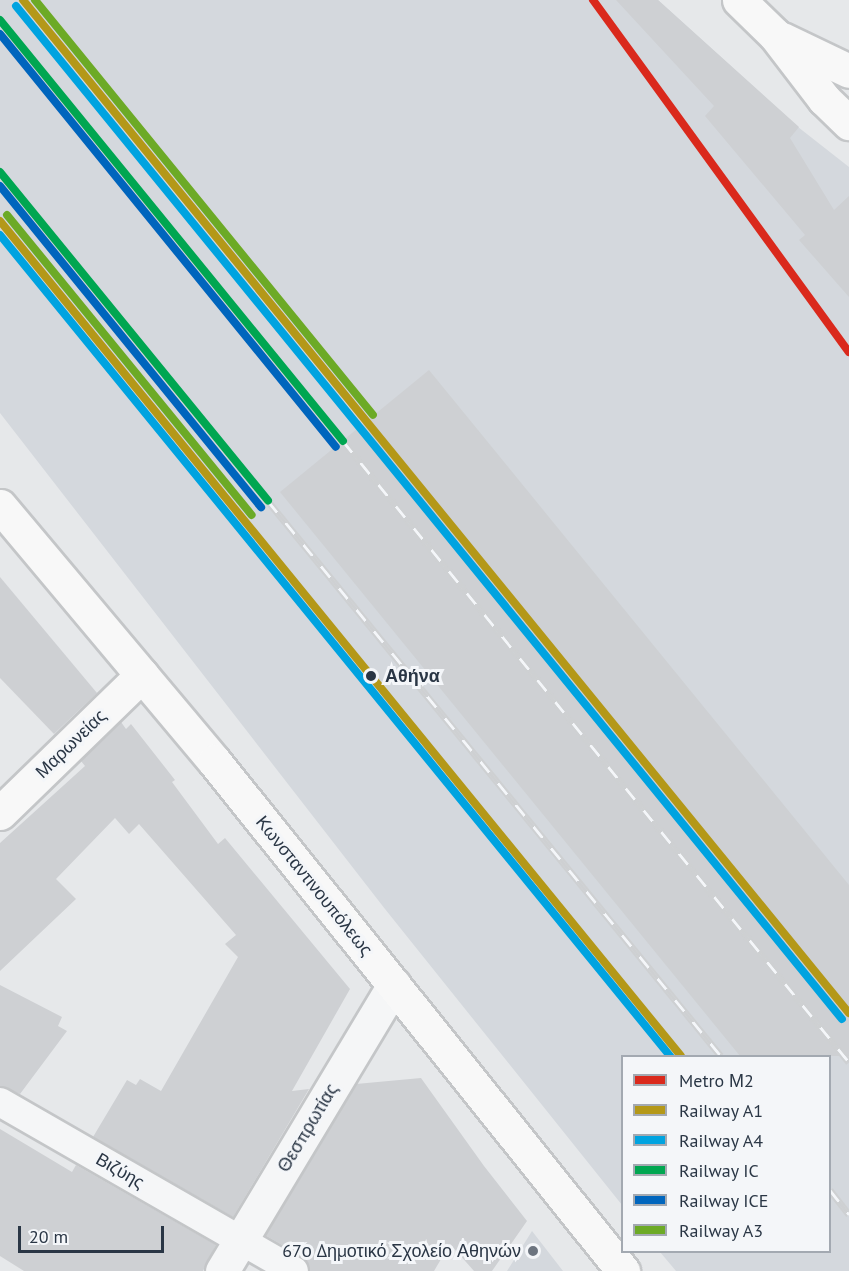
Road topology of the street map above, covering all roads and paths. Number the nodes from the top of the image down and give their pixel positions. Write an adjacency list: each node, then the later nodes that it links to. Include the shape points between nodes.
1 (740, 0): 2 (street)
2 (775, 35): 3 (street); 4 (street, via 824,99)
3 (849, 71)
4 (849, 123)
5 (0, 506): 6 (street, Κωνσταντινουπόλεως)
6 (142, 675): 7 (street, Μαρωνείας); 8 (street, Κωνσταντινουπόλεως)
7 (0, 813)
8 (394, 985): 10 (street, Θεσπρωτίας); 13 (street, Κωνσταντινουπόλεως)
9 (0, 1102): 10 (lane, Βιζύης)
10 (241, 1239): 11 (street, Θεσπρωτίας); 12 (lane, Βιζύης)
11 (222, 1271)
12 (294, 1271)
13 (623, 1271)

